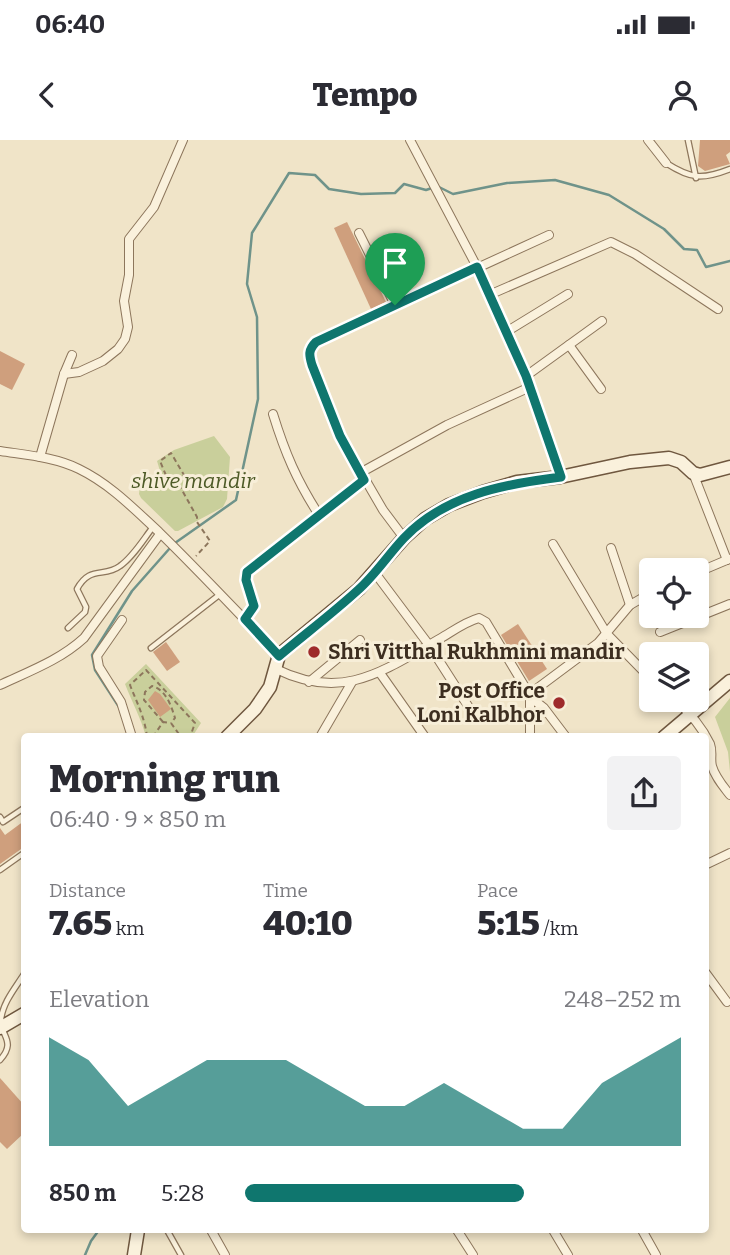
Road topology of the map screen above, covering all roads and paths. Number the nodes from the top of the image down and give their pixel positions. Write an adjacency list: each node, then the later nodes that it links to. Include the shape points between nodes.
1 (183, 140): 19 (street, via 154,207 129,239 125,339 103,361)
2 (410, 140): 10 (street)
3 (648, 140): 5 (street)
4 (688, 140): 7 (lane)
5 (666, 163): 7 (lane)
6 (730, 169): 7 (lane)
7 (696, 178)
8 (359, 233): 13 (street)
9 (549, 235): 10 (street)
10 (477, 267): 12 (street); 13 (street)
11 (568, 294): 16 (street)
12 (489, 295): 14 (street, via 611,242); 16 (street)
13 (395, 305): 28 (street, via 310,347 340,436)
14 (718, 309)
15 (602, 321): 17 (street)
16 (506, 332): 20 (street)
17 (569, 345): 20 (street); 22 (street)
18 (72, 355): 19 (street)
19 (64, 374): 25 (street)
20 (526, 376): 21 (street)
21 (530, 387): 28 (street, via 447,425); 29 (street)
22 (601, 390)
23 (273, 414): 31 (street, via 285,454)
24 (0, 451): 25 (street)
25 (40, 457): 32 (street, via 77,468 101,482)
26 (730, 467): 27 (street)
27 (693, 474): 29 (street, via 669,458); 37 (street)
28 (362, 477): 31 (street); 34 (street)
29 (561, 477): 34 (street, via 517,482 449,505)
30 (178, 483): 30 (path, via 170,485 160,461 171,453 184,475); 38 (path, via 210,541)
31 (319, 515): 45 (street, via 247,572 254,606)
32 (153, 527): 33 (street); 47 (lane, via 123,564 112,571 94,572 79,584 85,612)
33 (164, 537): 38 (street); 60 (street, via 84,638 56,659)
34 (404, 538): 40 (street)
35 (553, 544): 49 (street)
36 (611, 548): 44 (street)
37 (728, 560): 39 (street)
38 (191, 562): 41 (street)
39 (709, 568)
40 (375, 573): 51 (street); 53 (street)
41 (220, 594): 45 (street); 52 (lane)
42 (639, 600): 44 (street)
43 (730, 604): 48 (street)
44 (630, 605): 49 (street)
45 (245, 619): 53 (street)
46 (122, 621): 67 (street, via 97,656 121,702)
47 (68, 628)
48 (660, 632)
49 (607, 634): 54 (street); 61 (street)
50 (360, 640): 58 (street)
51 (429, 645): 56 (street); 61 (street, via 479,618 486,622); 62 (street)
52 (151, 648)
53 (279, 656): 55 (street)
54 (639, 667)
55 (276, 669): 58 (street); 72 (street, via 255,709)
56 (380, 673): 59 (street); 74 (street)
57 (730, 681): 64 (street)
58 (309, 682): 59 (street)
59 (352, 682): 73 (street)
60 (0, 685)
61 (530, 693): 75 (street); 76 (street)
62 (468, 706)
63 (687, 712): 64 (street)
64 (690, 715): 77 (street); 78 (street)
65 (163, 722): 66 (path); 66 (path, via 144,700 152,686 172,705 175,718); 69 (path)
66 (171, 723): 70 (path)
67 (131, 733)
68 (146, 733): 71 (path, via 130,685 146,670 195,723)
69 (156, 733)
70 (178, 733)
71 (191, 733)
72 (231, 733)
73 (322, 733)
74 (422, 733)
75 (530, 733)
76 (563, 733)
77 (669, 733)
78 (701, 733)
79 (709, 766): 80 (street)
80 (730, 795)
81 (21, 810): 82 (lane, via 3,822)
82 (0, 817)
83 (730, 853): 85 (street)
84 (21, 855): 86 (lane)
85 (709, 863)
86 (0, 870)
87 (709, 977): 89 (street)
88 (21, 979): 91 (lane)
89 (727, 1002)
90 (21, 1015): 91 (street)
91 (1, 1027): 92 (lane, via 9,1041)
92 (0, 1059)
93 (138, 1233): 99 (street)
94 (169, 1233): 100 (lane)
95 (213, 1233): 101 (street)
96 (459, 1233): 102 (street)
97 (555, 1233): 103 (street)
98 (644, 1233): 104 (street)
99 (134, 1255)
100 (181, 1255)
101 (225, 1255)
102 (473, 1255)
103 (568, 1255)
104 (656, 1255)

